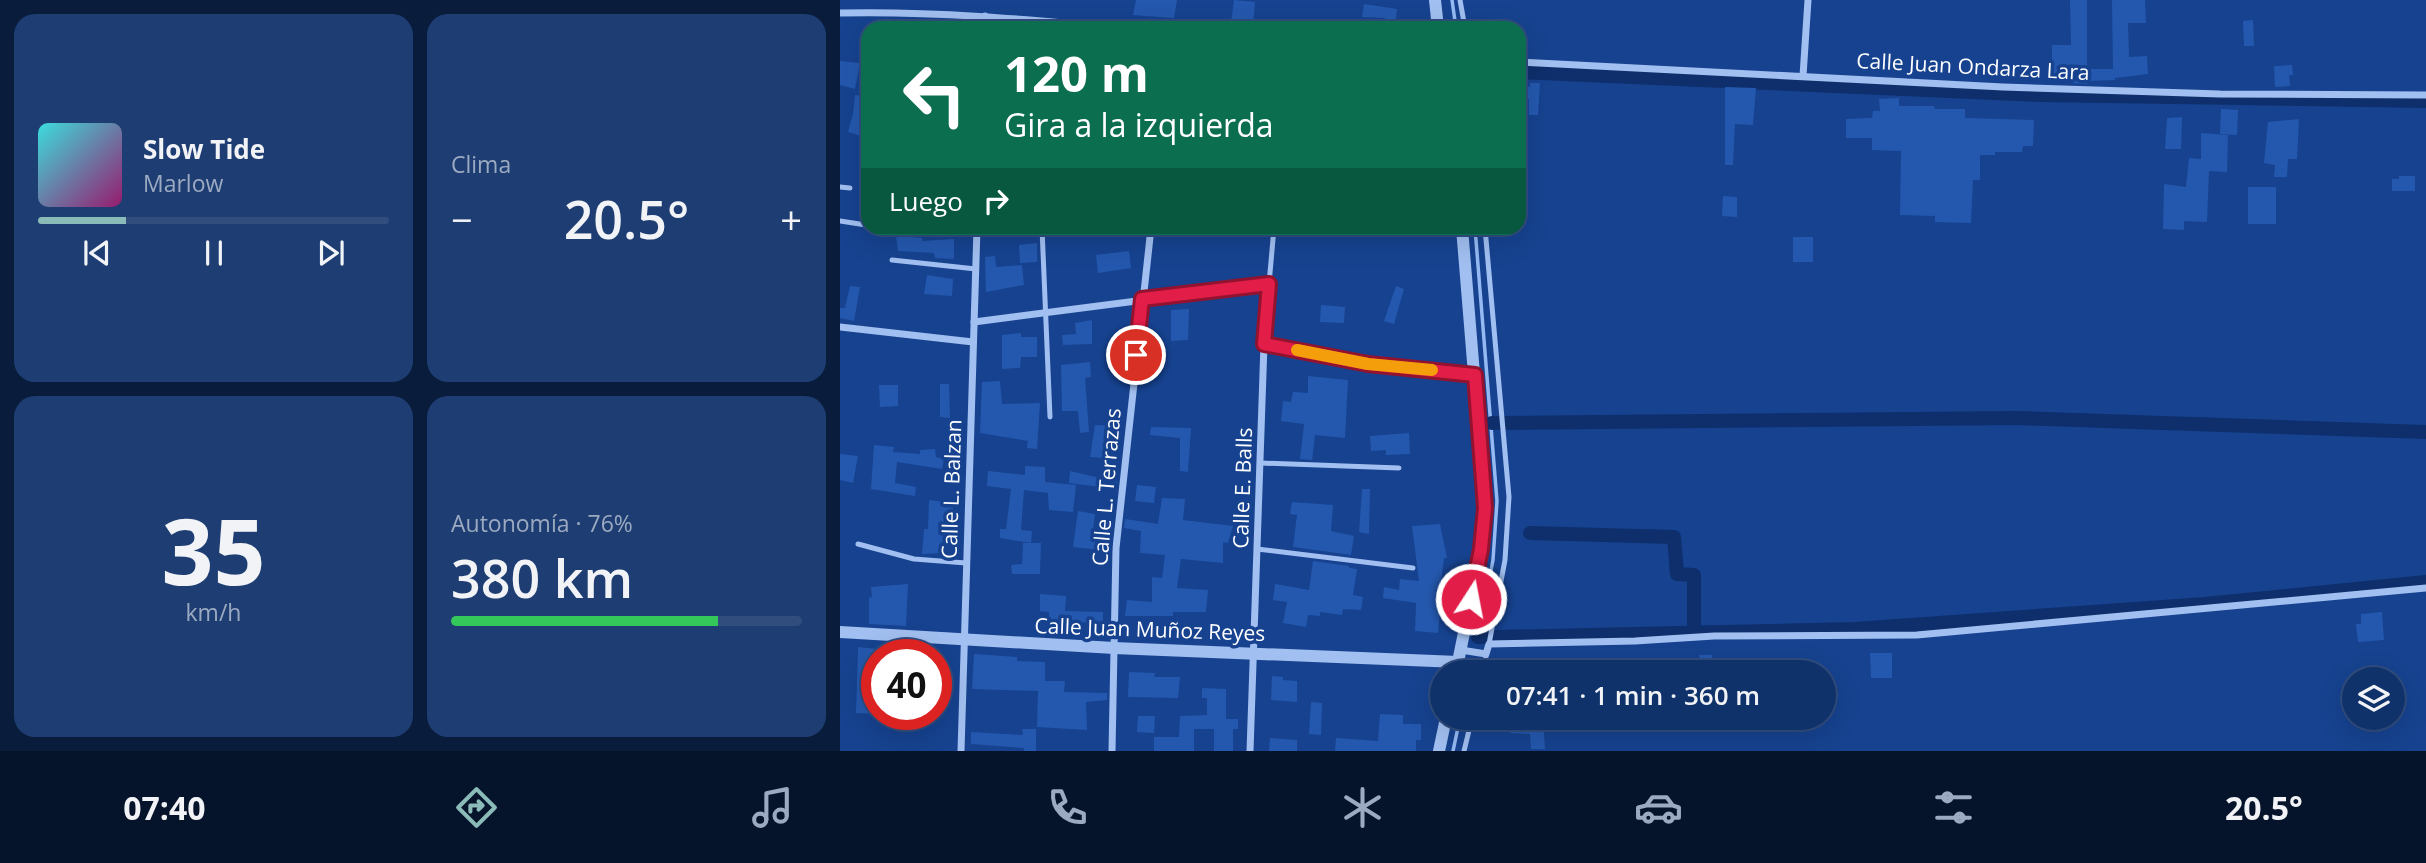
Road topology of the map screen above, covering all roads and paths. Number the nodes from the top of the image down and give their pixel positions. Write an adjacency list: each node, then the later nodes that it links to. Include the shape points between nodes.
1 (1435, 0): 8 (street)
2 (1460, 0): 9 (lane)
3 (1808, 0): 11 (street)
4 (840, 13): 5 (street)
5 (985, 16): 6 (street); 7 (street)
6 (985, 21)
7 (1040, 21)
8 (1437, 21)
9 (1464, 21)
10 (1526, 62): 11 (street, Calle Juan Ondarza Lara)
11 (1803, 76): 12 (street, Calle Juan Ondarza Lara, via 2207,94)
12 (2426, 95)
13 (840, 187): 14 (lane)
14 (850, 188)
15 (840, 221): 16 (lane)
16 (861, 224)
17 (977, 235): 24 (street, Calle L. Balzan)
18 (1042, 235): 27 (lane)
19 (1150, 235): 26 (street, Calle L. Terrazas)
20 (1273, 235): 25 (lane, Calle E. Balls)
21 (1463, 235): 32 (street)
22 (1486, 235): 43 (lane, via 1509,497 1505,559)
23 (892, 260): 24 (lane)
24 (975, 269): 28 (street, Calle L. Balzan)
25 (1269, 284): 26 (street); 31 (street, Calle E. Balls)
26 (1142, 299): 27 (street); 44 (street, Calle L. Terrazas, via 1116,548)
27 (1047, 312): 28 (street); 33 (lane)
28 (974, 322): 30 (street, Calle L. Balzan)
29 (840, 327): 30 (street)
30 (973, 342): 38 (street, Calle L. Balzan)
31 (1264, 344): 32 (lane, via 1368,364); 34 (street, Calle E. Balls)
32 (1475, 375): 48 (street, via 1485,508)
33 (1050, 417)
34 (1261, 463): 35 (lane); 37 (street, Calle E. Balls)
35 (1399, 468)
36 (858, 544): 38 (lane, via 914,559)
37 (1257, 549): 39 (lane); 45 (street, Calle E. Balls)
38 (966, 563): 42 (street, Calle L. Balzan)
39 (1413, 568)
40 (2426, 588): 43 (street, via 1917,635)
41 (840, 632): 42 (street, Calle Juan Muñoz Reyes)
42 (964, 640): 44 (street, Calle Juan Muñoz Reyes); 53 (street, Calle L. Balzan)
43 (1489, 644): 46 (street)
44 (1114, 648): 45 (street, Calle Juan Muñoz Reyes); 54 (street, Calle L. Terrazas)
45 (1252, 652): 47 (street, Calle Juan Muñoz Reyes); 55 (street, Calle E. Balls)
46 (1486, 654): 49 (street); 50 (lane)
47 (1435, 660)
48 (1458, 660)
49 (1462, 660)
50 (1486, 660)
51 (1443, 730): 56 (street)
52 (1469, 730): 57 (lane)
53 (961, 751)
54 (1111, 751)
55 (1250, 751)
56 (1439, 751)
57 (1464, 751)

